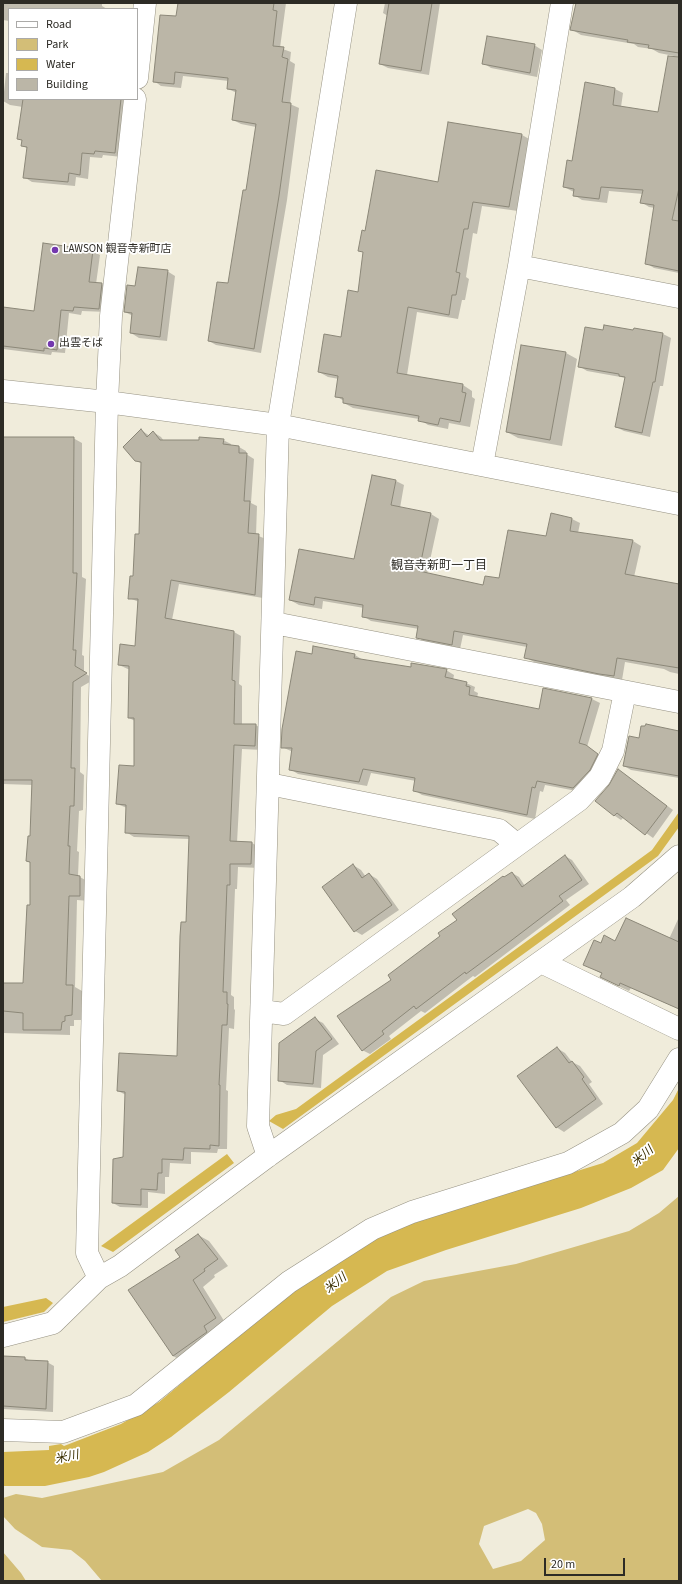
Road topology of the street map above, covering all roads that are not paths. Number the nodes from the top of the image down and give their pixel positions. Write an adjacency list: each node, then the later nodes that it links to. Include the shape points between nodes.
1 (145, 3): 4 (street)
2 (346, 3): 10 (street)
3 (562, 3): 6 (street)
4 (138, 69)
5 (135, 100): 9 (street, via 111,316)
6 (519, 266): 7 (street); 11 (street)
7 (679, 297)
8 (3, 391): 9 (street)
9 (107, 402): 10 (street); 24 (street, via 87,1253)
10 (278, 425): 11 (street); 13 (street)
11 (482, 465): 12 (street)
12 (679, 504)
13 (274, 623): 14 (street); 16 (street)
14 (625, 692): 15 (street); 17 (street, via 613,751 600,778 580,800)
15 (679, 702)
16 (269, 784): 17 (street, via 499,830); 20 (street)
17 (516, 844): 20 (street, via 284,1014)
18 (679, 856): 19 (street, via 632,897)
19 (541, 962): 21 (street); 23 (street)
20 (262, 1011): 23 (street, via 258,1126)
21 (679, 1029)
22 (679, 1059): 26 (street, via 648,1108 622,1133 568,1163 412,1212 372,1229 289,1282 136,1405 63,1432)
23 (268, 1156): 24 (street, via 120,1266)
24 (99, 1278): 25 (street, via 53,1324)
25 (3, 1336)
26 (3, 1430)

